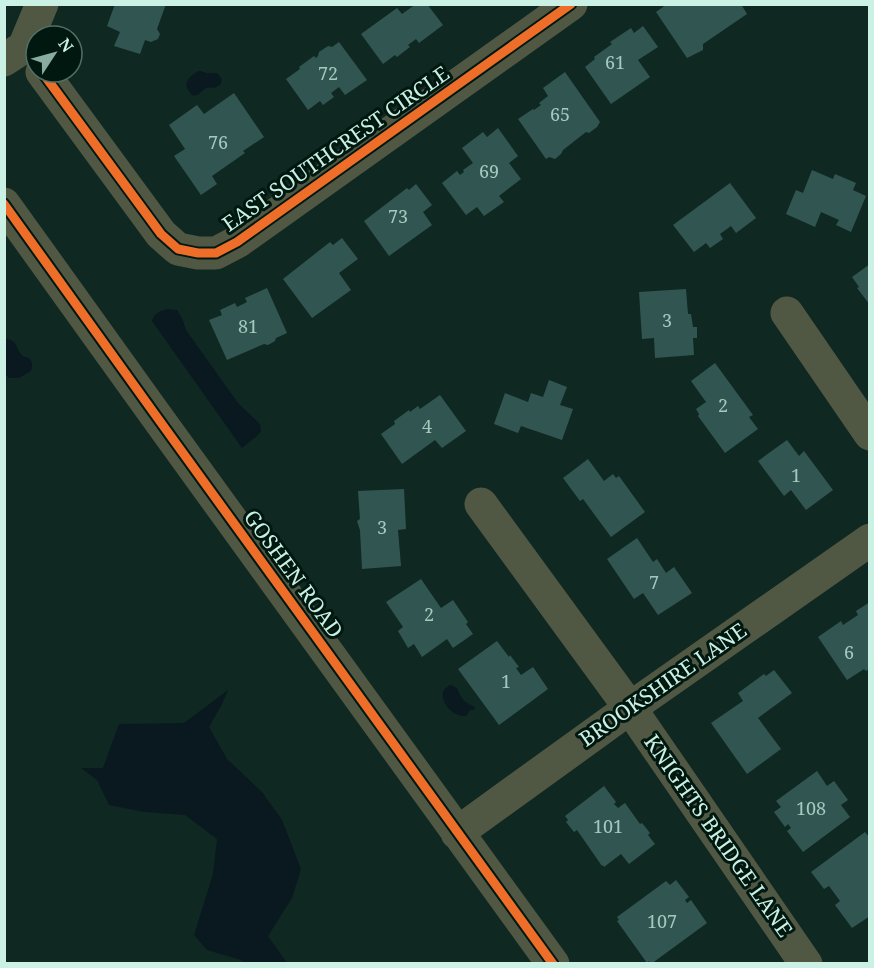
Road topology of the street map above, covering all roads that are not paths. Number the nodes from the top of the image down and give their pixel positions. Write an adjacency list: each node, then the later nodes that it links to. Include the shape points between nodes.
1 (42, 4): 3 (street)
2 (571, 4): 4 (street, EAST SOUTHCREST CIRCLE, via 237,242 216,253 178,249 161,234)
3 (37, 24)
4 (45, 84)
5 (4, 204): 11 (street, GOSHEN ROAD)
6 (787, 313): 7 (street)
7 (870, 434)
8 (482, 504): 10 (street, KNIGHTS BRIDGE LANE)
9 (870, 540): 10 (street, BROOKSHIRE LANE)
10 (630, 708): 11 (street, BROOKSHIRE LANE); 13 (street, KNIGHTS BRIDGE LANE)
11 (457, 833): 12 (street, GOSHEN ROAD)
12 (553, 963)
13 (806, 963)

